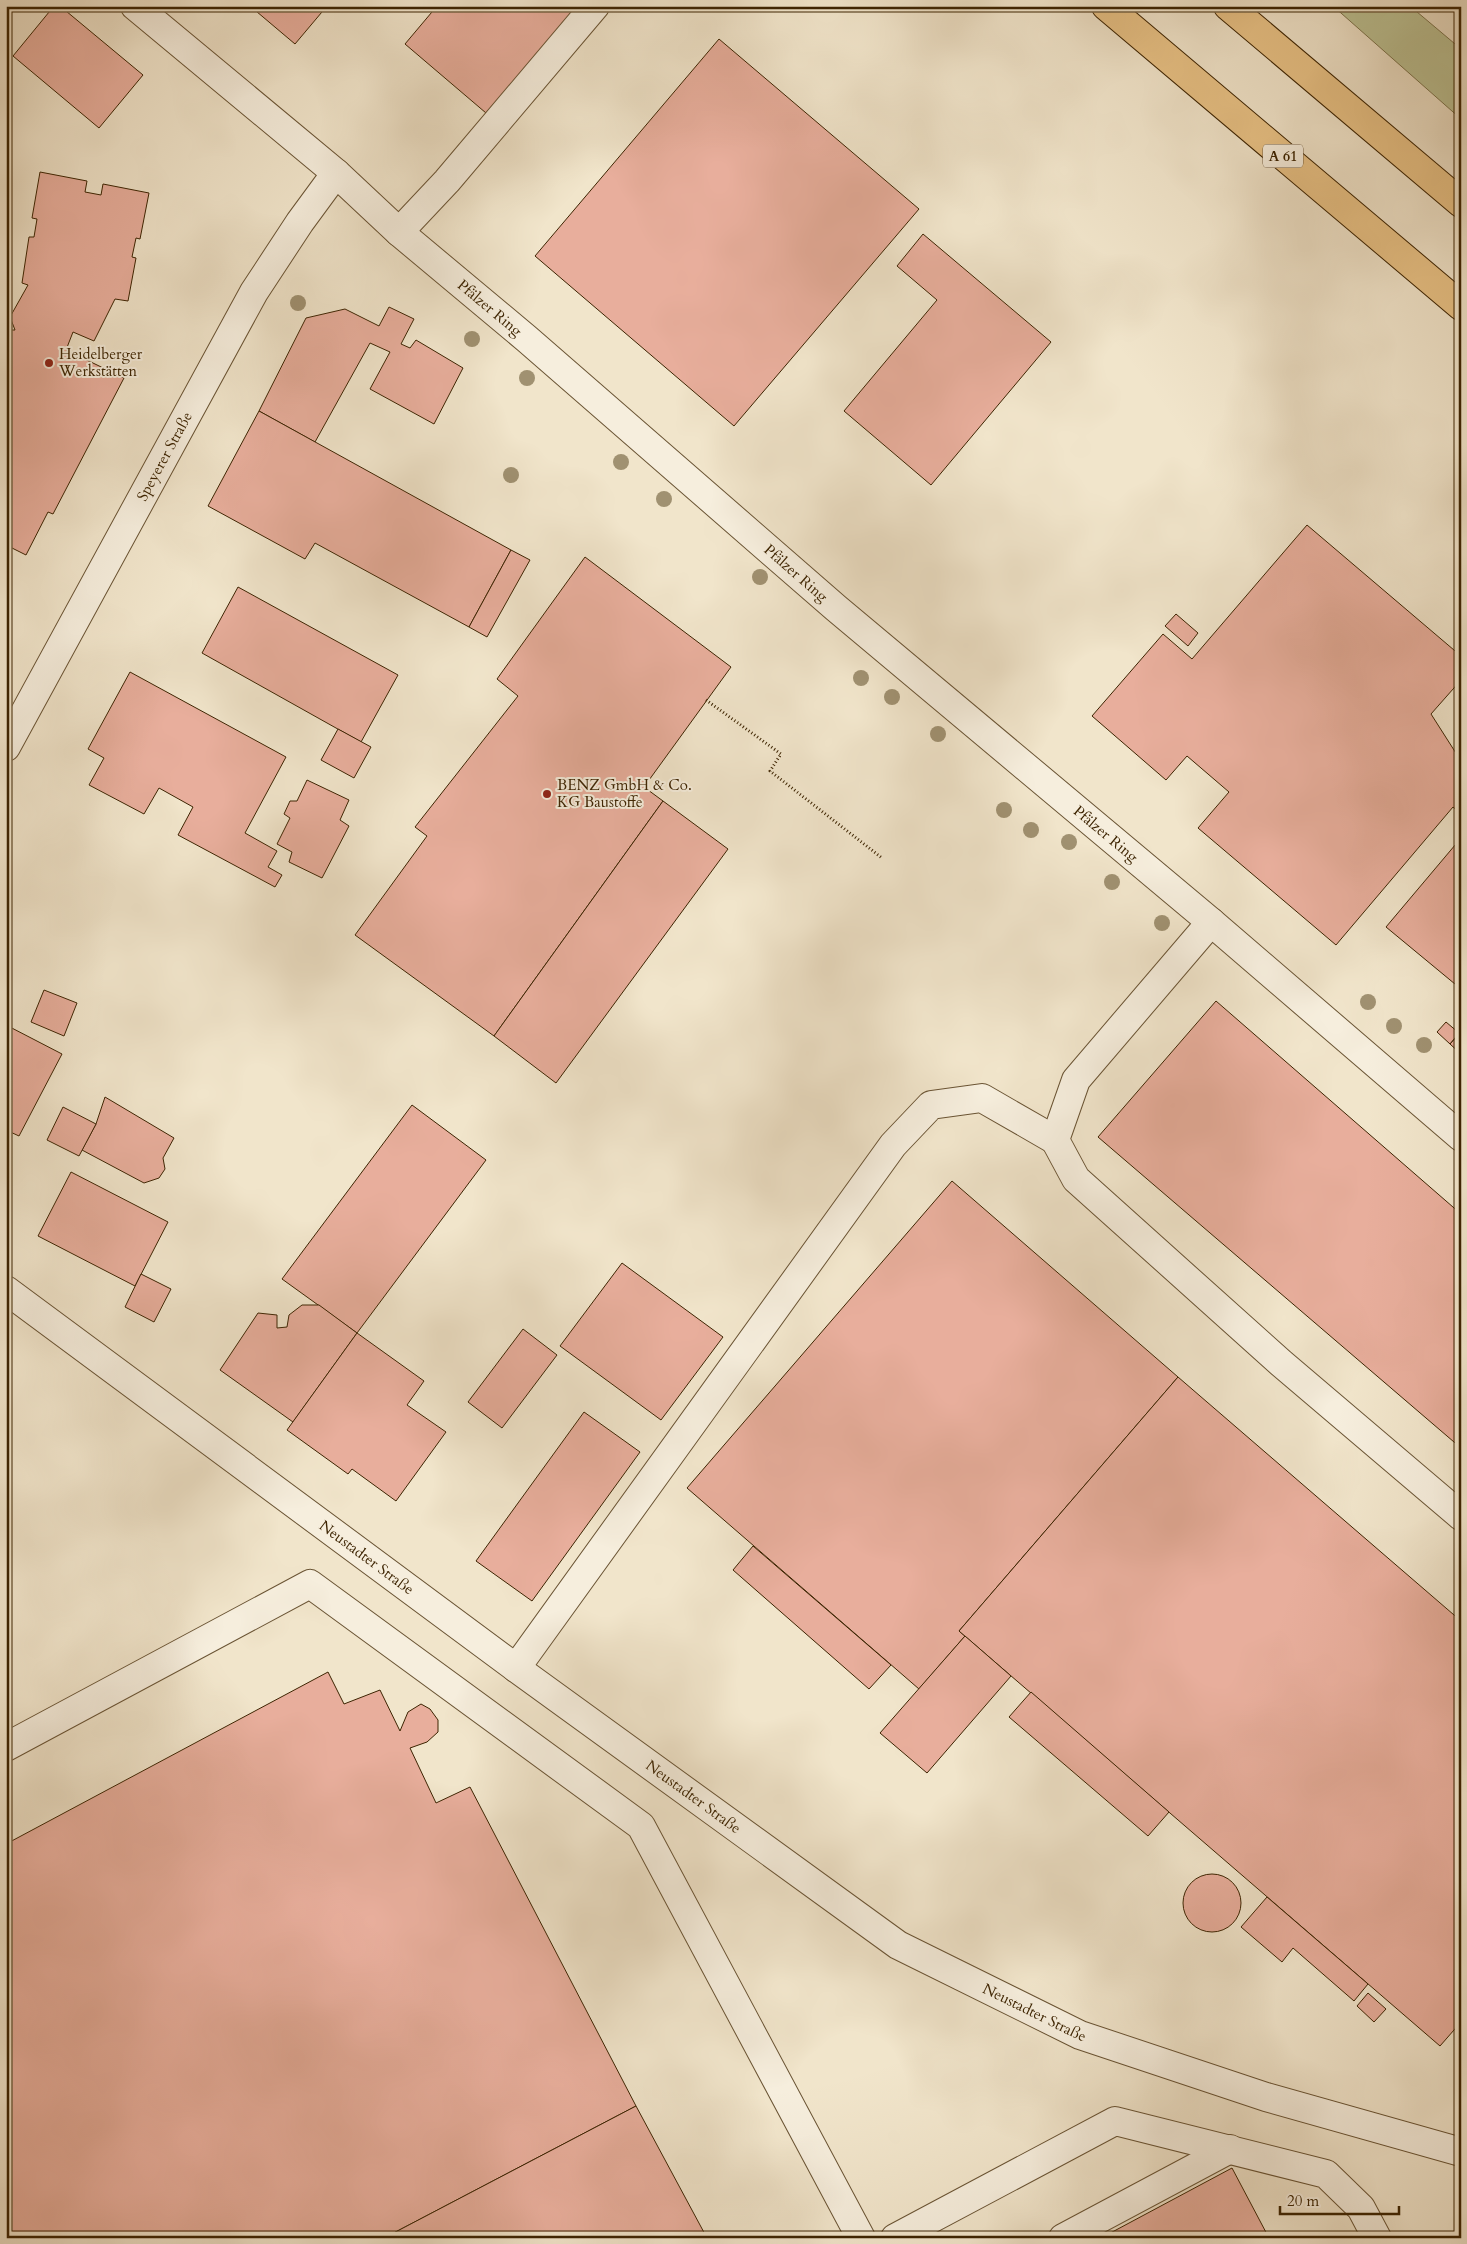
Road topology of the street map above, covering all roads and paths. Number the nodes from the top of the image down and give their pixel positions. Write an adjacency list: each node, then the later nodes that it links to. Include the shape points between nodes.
1 (136, 6): 5 (street, Pfälzer Ring)
2 (595, 6): 7 (street, via 447,181)
3 (1106, 6): 8 (highway, A 61)
4 (1228, 6): 6 (highway)
5 (336, 173): 7 (street, Pfälzer Ring); 10 (street, Speyerer Straße, via 254,292)
6 (1461, 203)
7 (399, 232): 12 (street, Pfälzer Ring, via 836,608)
8 (1461, 306)
9 (706, 700): 11 (path, via 781,754 770,771)
10 (6, 747)
11 (882, 858)
12 (1211, 922): 13 (street, Pfälzer Ring); 14 (street, via 1076,1080)
13 (1461, 1137)
14 (1055, 1140): 16 (street, via 1076,1178 1281,1363); 17 (street, via 982,1098 931,1105 892,1144)
15 (6, 1290): 17 (street, Neustadter Straße)
16 (1461, 1516)
17 (516, 1668): 20 (street, Neustadter Straße, via 898,1945 1080,2035 1266,2097)
18 (6, 1747): 21 (street, via 310,1584 641,1826)
19 (1230, 2150): 22 (street, via 1115,2121); 23 (street); 24 (street, via 1326,2174 1361,2208)
20 (1461, 2152)
21 (861, 2238)
22 (895, 2238)
23 (1063, 2238)
24 (1377, 2238)

